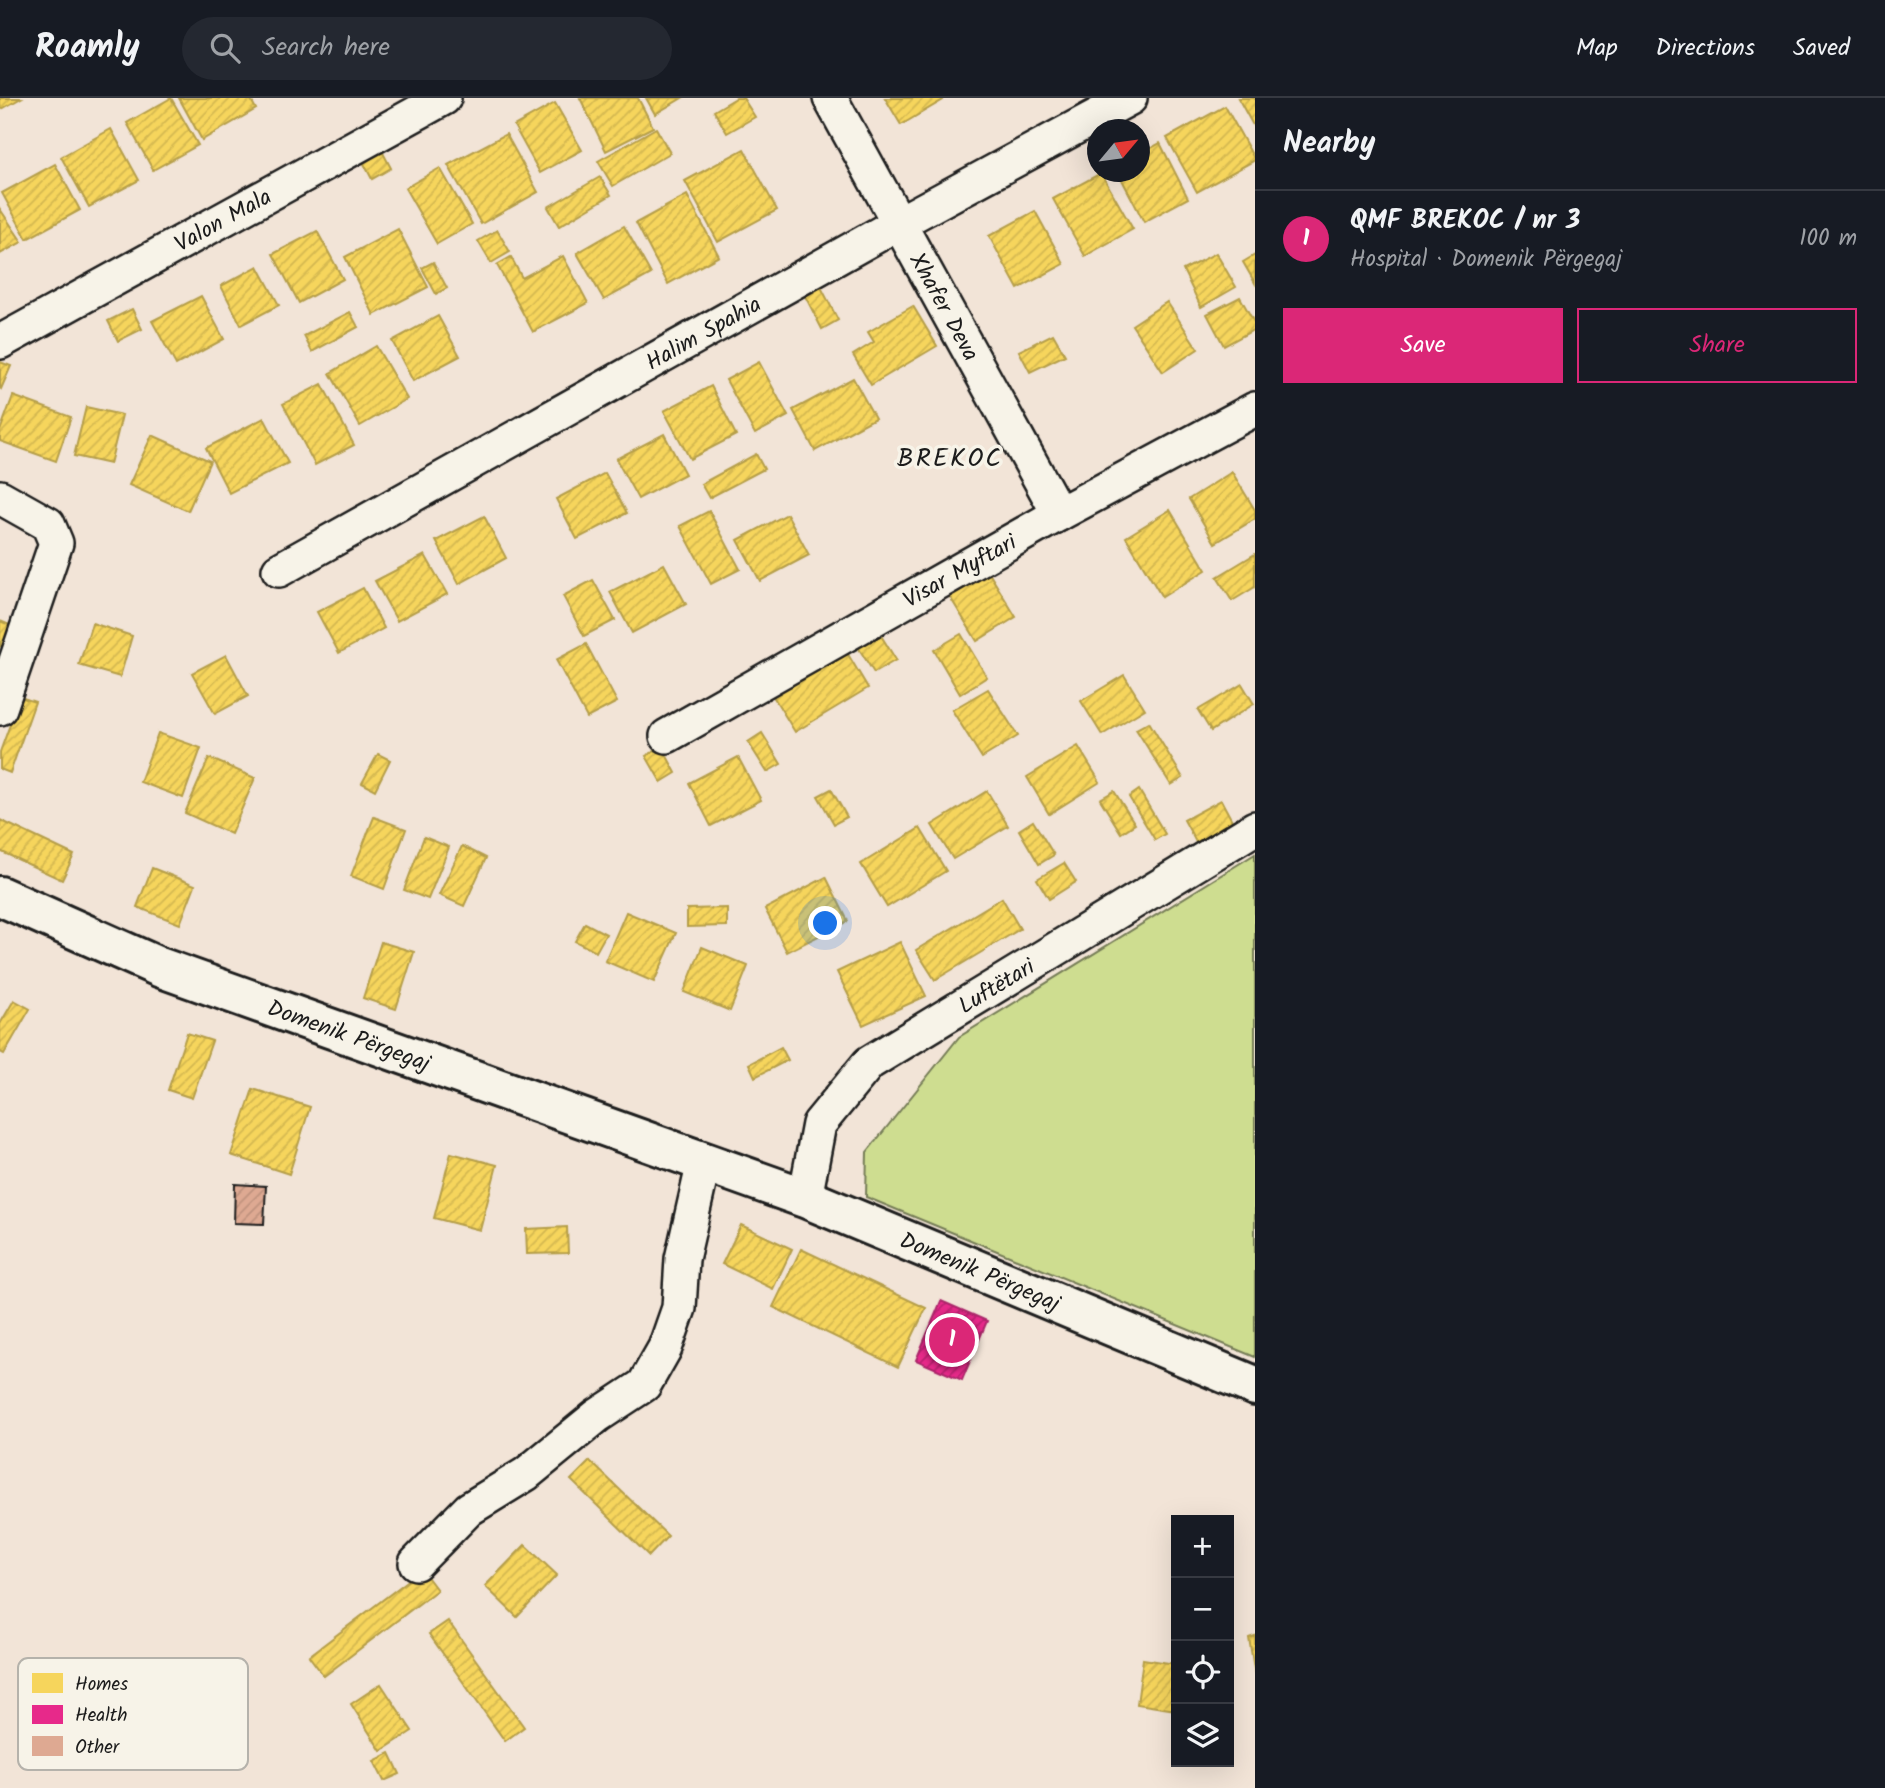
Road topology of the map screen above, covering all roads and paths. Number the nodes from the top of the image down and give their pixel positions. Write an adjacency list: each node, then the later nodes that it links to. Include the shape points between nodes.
1 (444, 98): 5 (street, Valon Mala)
2 (830, 98): 4 (street, Xhafer Deva)
3 (1130, 98): 4 (street, Halim Spahia)
4 (899, 223): 8 (street, Xhafer Deva); 9 (street, Halim Spahia)
5 (0, 342)
6 (1255, 409): 8 (street, Visar Myftari)
7 (0, 497): 10 (street, via 48,524 56,543)
8 (1059, 514): 11 (street, Visar Myftari)
9 (279, 570)
10 (0, 708)
11 (667, 736)
12 (1255, 828): 15 (street, Luftëtari, via 869,1063 819,1124)
13 (0, 896): 14 (main road, Domenik Përgegaj, via 159,967)
14 (704, 1162): 15 (main road, Domenik Përgegaj); 17 (street, via 682,1259 679,1308 645,1385 597,1416 526,1474 469,1509)
15 (805, 1198): 16 (main road, Domenik Përgegaj)
16 (1255, 1386)
17 (416, 1563)

